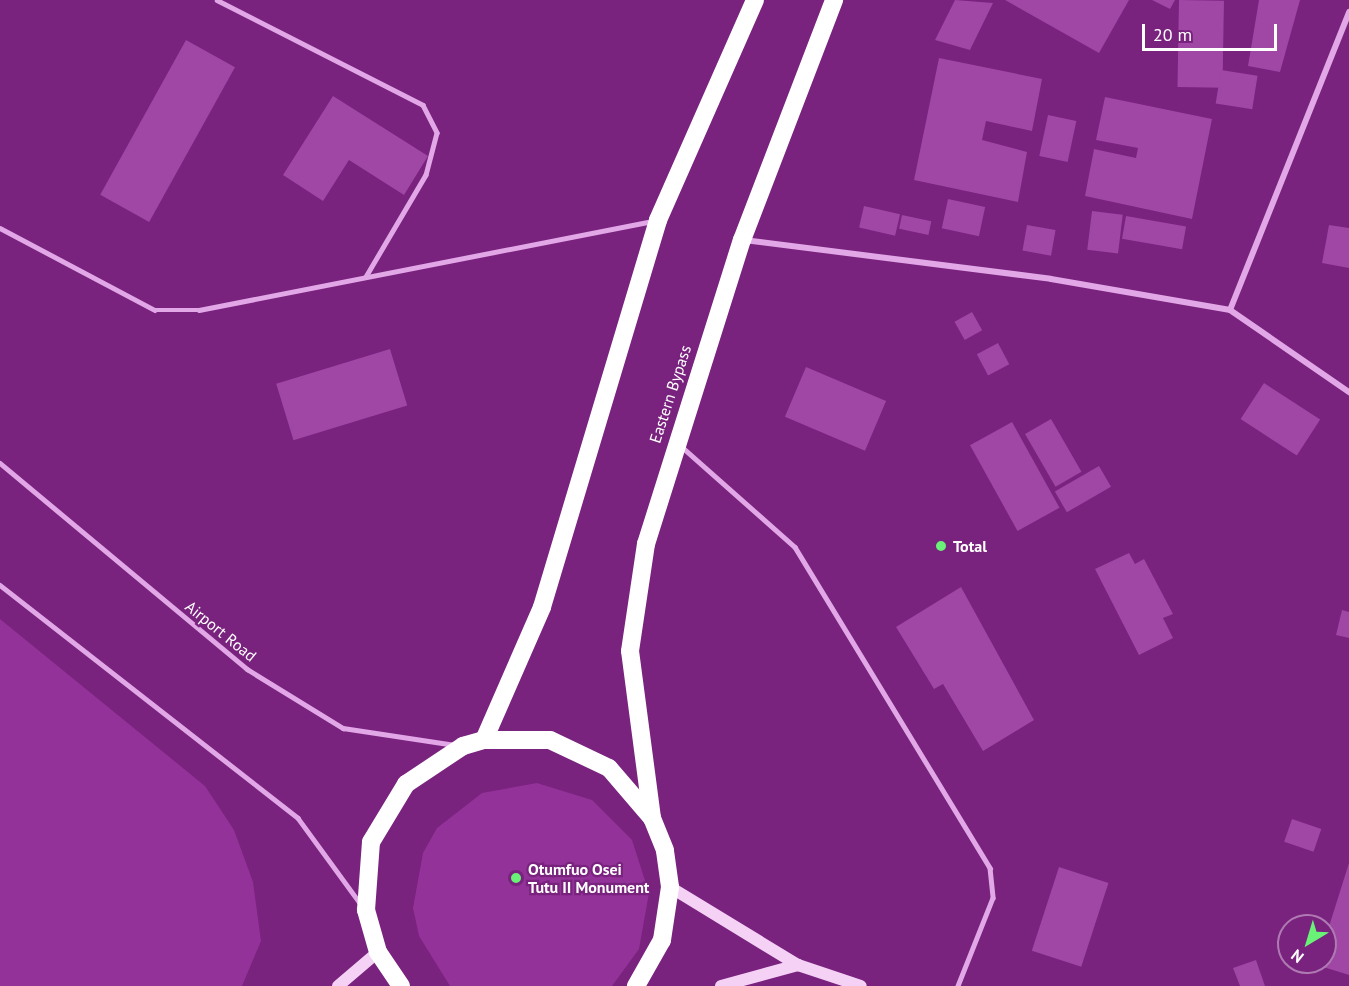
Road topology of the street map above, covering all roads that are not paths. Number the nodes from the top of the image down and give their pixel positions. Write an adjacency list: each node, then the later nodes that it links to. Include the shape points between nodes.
1 (217, 0): 8 (lane, via 423,105 437,134 426,176)
2 (755, 0): 5 (highway)
3 (834, 0): 7 (highway, Eastern Bypass)
4 (1349, 12): 9 (street)
5 (658, 220): 8 (lane); 14 (highway, via 542,607)
6 (0, 228): 8 (lane, via 155,310 199,310)
7 (742, 240): 9 (street, via 1051,279); 11 (highway, Eastern Bypass)
8 (366, 277)
9 (1230, 310): 10 (street)
10 (1349, 392)
11 (675, 440): 16 (highway, Eastern Bypass, via 646,544 630,651); 26 (lane, via 795,547 990,868 993,898)
12 (0, 463): 15 (lane, Airport Road, via 247,669 343,728)
13 (0, 585): 18 (lane, via 298,818)
14 (484, 740): 15 (highway); 16 (highway, via 560,745 609,768)
15 (463, 746): 18 (highway, via 406,784 371,842)
16 (652, 818): 17 (highway, Eastern Bypass)
17 (670, 887): 20 (main road); 23 (highway, via 662,940)
18 (366, 910): 19 (highway)
19 (378, 952): 21 (main road); 22 (highway)
20 (798, 965): 24 (main road); 25 (main road)
21 (338, 986)
22 (401, 986)
23 (636, 986)
24 (721, 986)
25 (861, 986)
26 (958, 986)

